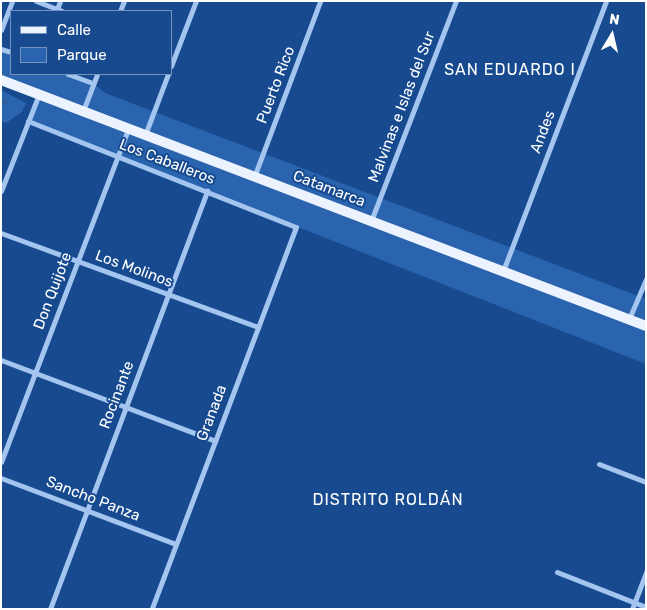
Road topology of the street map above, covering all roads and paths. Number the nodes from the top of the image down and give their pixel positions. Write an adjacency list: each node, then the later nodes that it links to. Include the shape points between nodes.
1 (12, 1): 9 (street)
2 (36, 1): 8 (street)
3 (60, 1): 8 (street)
4 (196, 1): 10 (street)
5 (320, 1): 22 (street, Puerto Rico)
6 (456, 1): 25 (street, Malvinas e Islas del Sur)
7 (606, 1): 29 (street, Andes)
8 (59, 10)
9 (1, 30)
10 (172, 63)
11 (71, 75): 15 (street)
12 (97, 75): 15 (street)
13 (168, 75): 20 (street)
14 (1, 80): 16 (main road, Catamarca)
15 (93, 83): 17 (street)
16 (39, 94): 17 (main road, Catamarca); 18 (street)
17 (83, 111): 19 (main road, Catamarca)
18 (28, 121): 21 (street, Los Caballeros); 23 (street)
19 (128, 129): 20 (main road, Catamarca); 21 (street, Don Quijote)
20 (145, 135): 22 (main road, Catamarca)
21 (118, 156): 24 (street, Los Caballeros); 28 (street, Don Quijote)
22 (254, 178): 25 (main road, Catamarca)
23 (1, 190)
24 (207, 191): 26 (street, Los Caballeros); 31 (street, Rocinante)
25 (371, 221): 29 (main road, Catamarca)
26 (296, 227): 34 (street, Granada)
27 (1, 233): 28 (street, Los Molinos)
28 (78, 262): 31 (street, Los Molinos); 36 (street, Don Quijote)
29 (503, 272): 32 (main road, Catamarca)
30 (646, 279): 32 (street)
31 (168, 294): 34 (street, Los Molinos); 37 (street, Rocinante)
32 (629, 319): 33 (main road, Catamarca)
33 (646, 326)
34 (258, 327): 38 (street, Granada)
35 (1, 360): 36 (street)
36 (35, 373): 37 (street); 39 (street, Don Quijote)
37 (126, 407): 38 (street); 43 (street, Rocinante)
38 (215, 442): 44 (street, Granada)
39 (1, 462)
40 (599, 464): 42 (street)
41 (1, 478): 43 (street, Sancho Panza)
42 (646, 482)
43 (87, 510): 44 (street, Sancho Panza); 49 (street, Rocinante)
44 (176, 544): 50 (street, Granada)
45 (557, 572): 47 (street)
46 (646, 572): 47 (street)
47 (634, 603): 48 (street); 51 (street)
48 (646, 607)
49 (50, 609)
50 (152, 609)
51 (632, 609)

